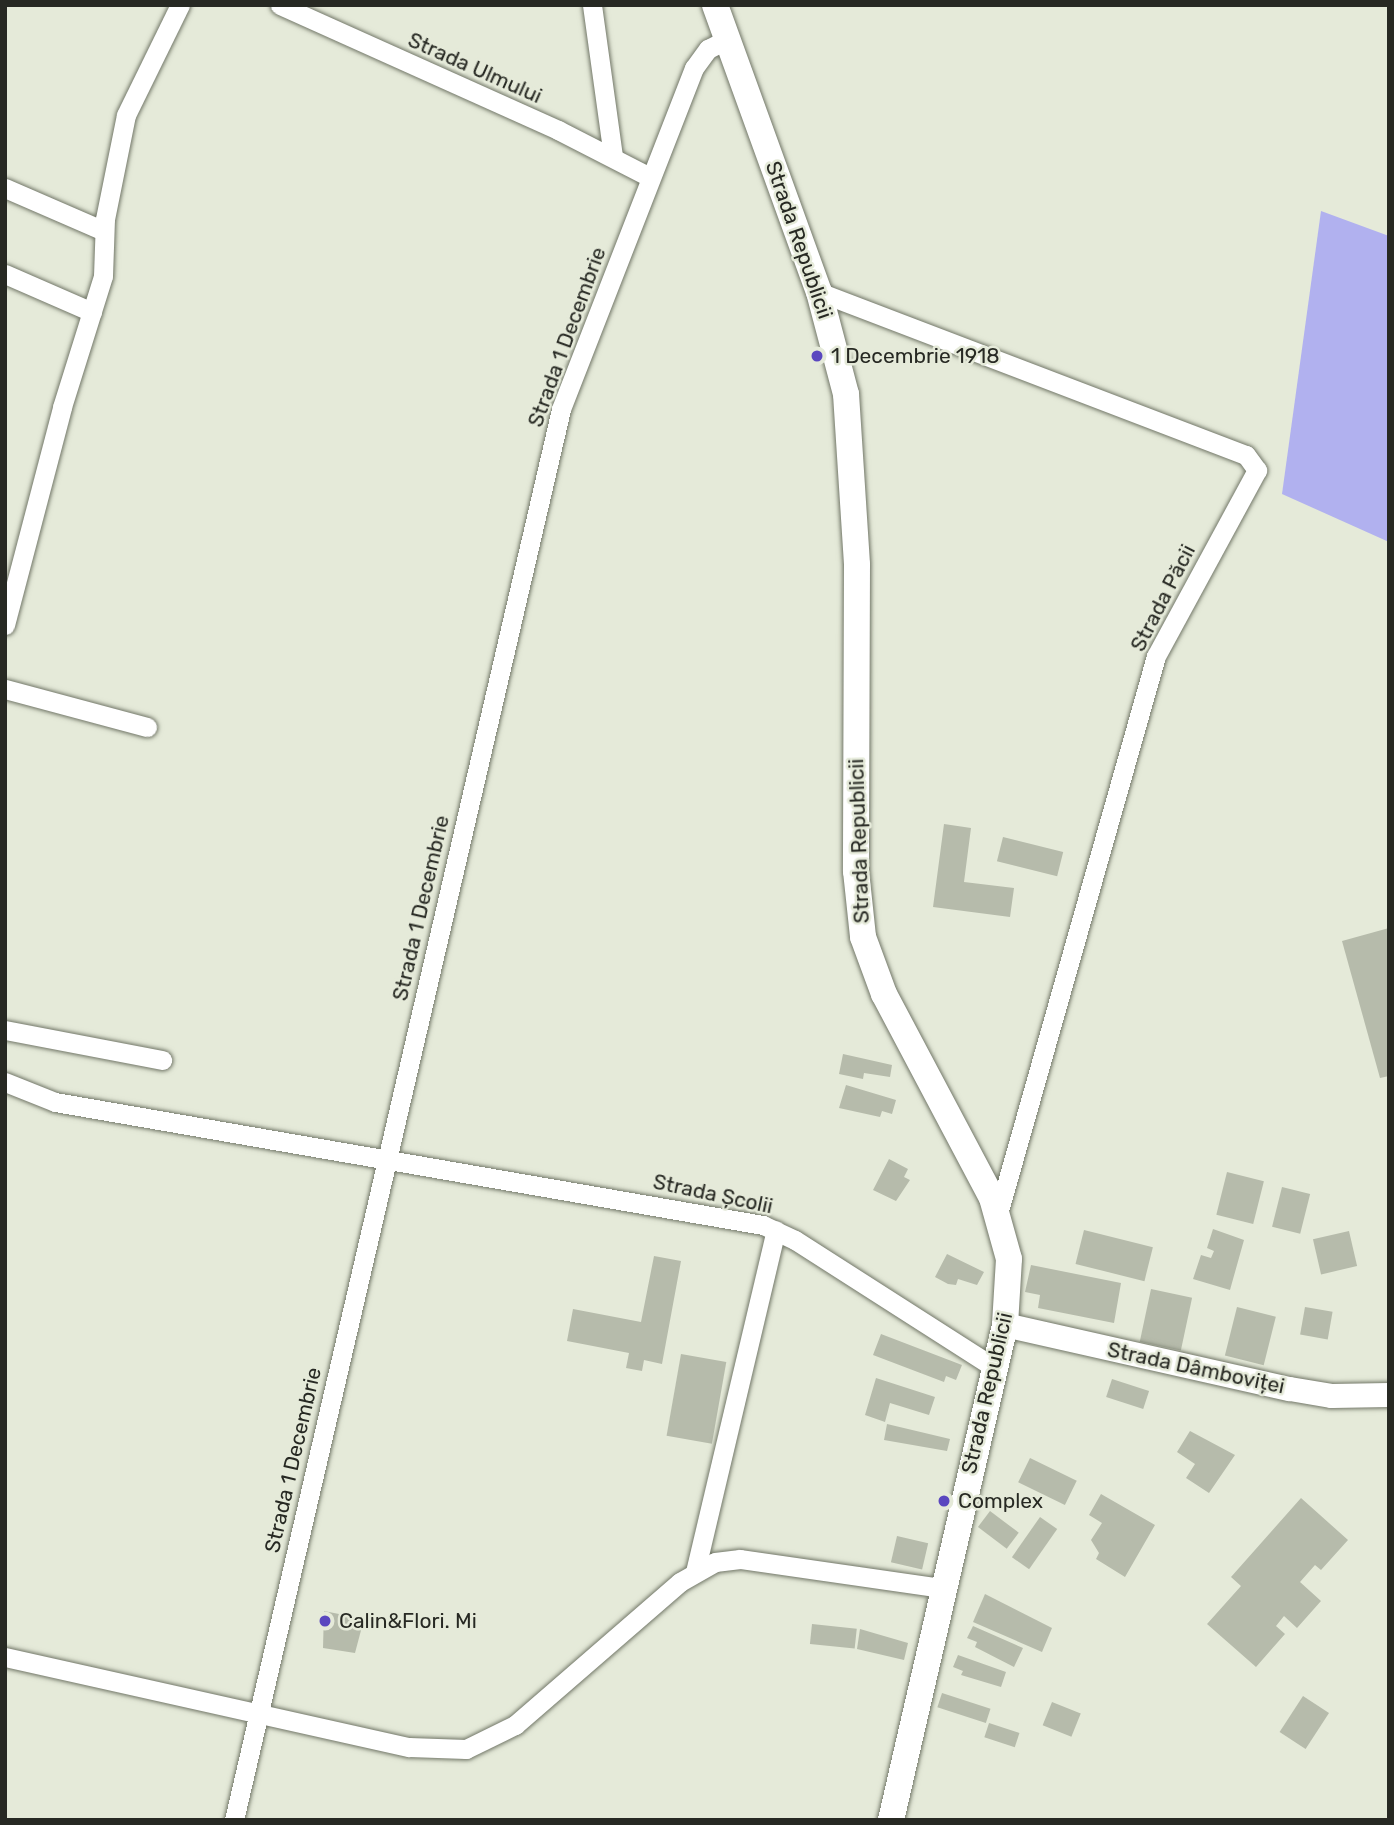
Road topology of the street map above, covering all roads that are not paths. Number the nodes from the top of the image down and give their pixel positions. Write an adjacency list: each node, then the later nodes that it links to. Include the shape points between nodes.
1 (180, 5): 9 (street, via 126,115 114,158)
2 (280, 5): 6 (street, Strada Ulmului)
3 (593, 5): 6 (street)
4 (715, 5): 5 (main road, Strada Republicii)
5 (728, 39): 7 (street, Strada 1 Decembrie, via 698,59); 11 (main road, Strada Republicii)
6 (613, 157): 7 (street, Strada Ulmului)
7 (650, 177): 19 (street, Strada 1 Decembrie, via 561,409)
8 (5, 188): 9 (street)
9 (104, 231): 12 (street, via 103,276)
10 (5, 274): 12 (street)
11 (819, 292): 20 (main road, Strada Republicii, via 846,394 852,452 857,565 856,871 863,937 880,985); 20 (street, Strada Păcii, via 1246,455 1257,470 1156,656)
12 (92, 312): 13 (street)
13 (5, 625)
14 (5, 689): 15 (street)
15 (146, 727)
16 (5, 1030): 17 (street)
17 (162, 1060)
18 (5, 1082): 19 (street, Strada Școlii, via 55,1102)
19 (387, 1157): 21 (street, Strada Școlii); 28 (street, Strada 1 Decembrie)
20 (998, 1214): 22 (main road, Strada Republicii, via 1009,1259)
21 (776, 1230): 23 (street, Strada Școlii); 25 (street)
22 (1005, 1325): 23 (main road, Strada Republicii); 24 (street, Strada Dâmboviței, via 1252,1382 1332,1396)
23 (995, 1368): 26 (main road, Strada Republicii)
24 (1380, 1396)
25 (695, 1572): 26 (street, via 715,1562 740,1559); 28 (street, via 514,1725 482,1744 430,1750)
26 (942, 1588): 30 (main road, Strada Republicii)
27 (5, 1657): 28 (street)
28 (257, 1713): 29 (street, Strada 1 Decembrie)
29 (234, 1820)
30 (891, 1820)

